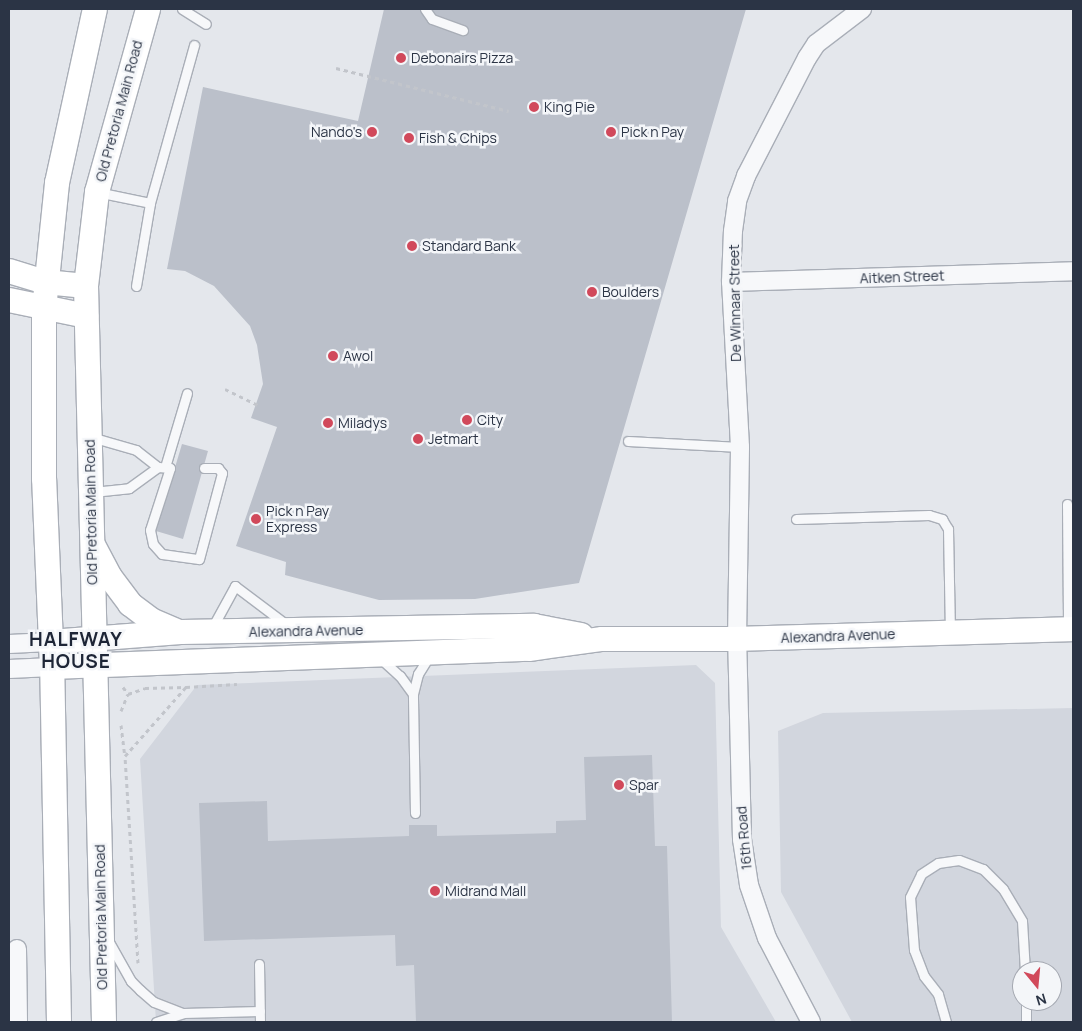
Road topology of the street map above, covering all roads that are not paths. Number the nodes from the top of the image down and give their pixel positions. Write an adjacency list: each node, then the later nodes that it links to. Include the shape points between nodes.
1 (148, 9): 9 (main road, Old Pretoria Main Road)
2 (182, 9): 6 (lane)
3 (425, 9): 7 (lane, via 432,19)
4 (862, 9): 14 (street, De Winnaar Street, via 816,44 746,176 737,201)
5 (97, 17): 13 (main road, via 57,182)
6 (206, 24)
7 (463, 30)
8 (194, 45): 10 (lane)
9 (97, 192): 10 (lane); 15 (main road, Old Pretoria Main Road)
10 (150, 203): 16 (lane)
11 (9, 271): 13 (main road)
12 (1073, 271): 14 (street, Aitken Street)
13 (45, 282): 15 (main road); 18 (main road)
14 (731, 282): 23 (street, De Winnaar Street)
15 (86, 286): 19 (main road, Old Pretoria Main Road)
16 (136, 286)
17 (9, 300): 18 (main road)
18 (44, 309): 19 (main road); 38 (main road, via 44,479)
19 (86, 316): 21 (main road, Old Pretoria Main Road)
20 (188, 393): 24 (lane)
21 (90, 437): 24 (lane, via 136,450); 26 (main road, Old Pretoria Main Road)
22 (628, 441): 23 (lane)
23 (740, 447): 37 (street, De Winnaar Street)
24 (167, 467): 25 (lane, via 150,530 153,544 162,554 199,559 222,473 218,468); 26 (lane, via 129,488)
25 (204, 468)
26 (92, 492): 29 (main road, Old Pretoria Main Road)
27 (1068, 504): 30 (lane)
28 (796, 519): 34 (lane, via 929,515 942,519 948,529)
29 (90, 539): 32 (main road, via 110,577 130,604 151,620); 35 (main road, Old Pretoria Main Road)
30 (1071, 629): 34 (main road, Alexandra Avenue)
31 (295, 631): 33 (main road, Alexandra Avenue); 33 (lane, via 235,586); 36 (main road, Alexandra Avenue, via 534,626)
32 (181, 632): 33 (main road, Alexandra Avenue); 35 (main road, Alexandra Avenue)
33 (210, 633)
34 (950, 633): 37 (main road, Alexandra Avenue)
35 (93, 639): 38 (main road, Alexandra Avenue); 42 (main road, Old Pretoria Main Road)
36 (602, 639): 37 (main road, Alexandra Avenue); 40 (main road, Alexandra Avenue, via 529,649)
37 (737, 639): 58 (street, 16th Road, via 742,839 749,885 767,938)
38 (50, 642): 39 (street, Alexandra Avenue); 43 (main road)
39 (9, 644)
40 (432, 652): 41 (main road, Alexandra Avenue); 45 (lane, via 418,674)
41 (375, 654): 42 (main road, Alexandra Avenue); 45 (lane, via 400,676)
42 (95, 663): 43 (main road, Alexandra Avenue); 47 (main road, Old Pretoria Main Road)
43 (52, 667): 44 (street, Alexandra Avenue); 54 (main road)
44 (9, 669)
45 (413, 694): 46 (lane)
46 (415, 813)
47 (102, 929): 52 (lane, via 131,981 154,1002); 55 (main road, Old Pretoria Main Road)
48 (17, 949): 53 (street)
49 (1024, 961): 59 (lane, via 1022,922 1003,889 982,869 959,860 938,863 921,874 910,897 914,950 924,976 938,994)
50 (259, 964): 51 (lane)
51 (260, 1011): 52 (lane); 57 (lane)
52 (183, 1013): 56 (lane)
53 (18, 1022)
54 (59, 1022)
55 (104, 1022)
56 (156, 1022)
57 (260, 1022)
58 (811, 1022)
59 (946, 1022)

